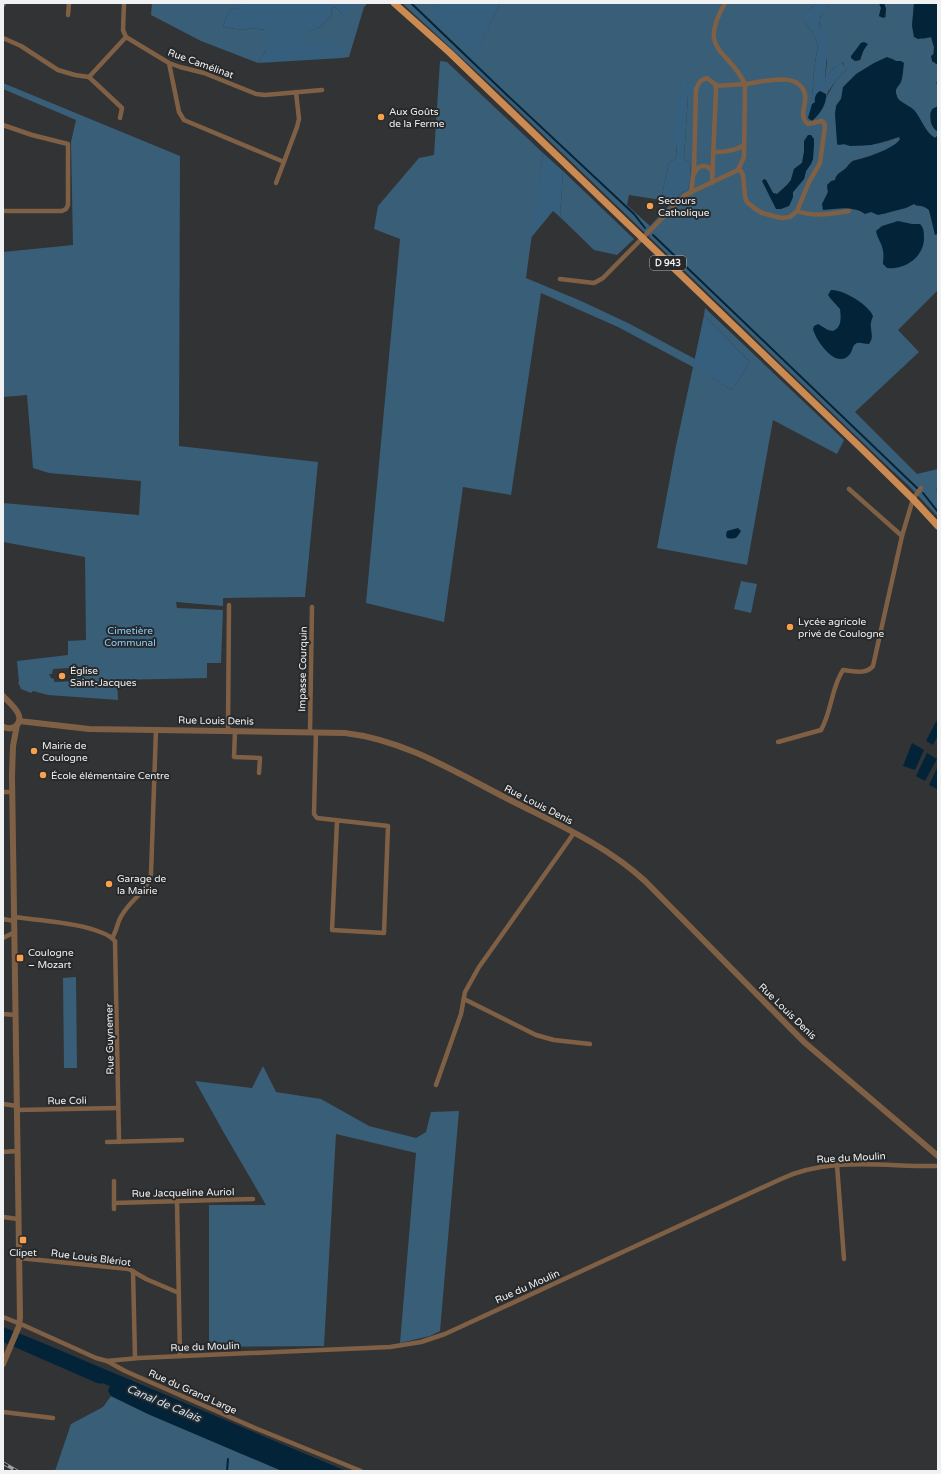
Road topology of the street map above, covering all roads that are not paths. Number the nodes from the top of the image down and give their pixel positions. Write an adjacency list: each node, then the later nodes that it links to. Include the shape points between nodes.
1 (69, 3): 5 (street)
2 (124, 3): 6 (street, via 123,30)
3 (394, 3): 30 (main road, D 943, via 449,52)
4 (725, 3): 10 (street, via 719,13 714,41)
5 (68, 15)
6 (126, 37): 8 (street, Rue Camélinat); 9 (street)
7 (3, 38): 9 (street, via 21,46 58,70)
8 (169, 63): 13 (street, Rue Camélinat, via 204,73 260,95); 19 (street, via 179,112 184,120)
9 (89, 78): 14 (street, via 122,108)
10 (745, 84): 11 (street); 16 (street); 28 (street, via 770,80 796,82 805,93 804,121 808,124 824,122 820,163)
11 (716, 86): 17 (street); 23 (street, via 706,78 701,80 696,90)
12 (322, 90): 13 (street, Rue Camélinat)
13 (296, 92): 19 (street, via 298,122)
14 (120, 118)
15 (3, 125): 27 (street, via 68,144 68,205 62,211)
16 (744, 145): 17 (street); 18 (street)
17 (714, 152): 21 (street)
18 (744, 157): 20 (street); 22 (street)
19 (284, 162): 24 (street)
20 (738, 170): 22 (street); 25 (street)
21 (712, 173): 23 (street, via 710,168 702,166 698,167); 25 (street)
22 (743, 175): 28 (street, via 745,197 754,208 762,213 782,218 790,217)
23 (693, 177): 26 (street)
24 (276, 183)
25 (712, 183): 26 (street)
26 (691, 192): 30 (street)
27 (3, 211)
28 (797, 211): 29 (street, via 810,214)
29 (849, 211)
30 (642, 238): 31 (street, via 603,278 594,283); 34 (main road, D 943)
31 (560, 279)
32 (921, 488): 34 (street)
33 (849, 489): 36 (street)
34 (913, 499): 35 (main road, D 943); 36 (street)
35 (938, 526)
36 (902, 536): 46 (street, via 873,666 865,671 843,670 837,680 826,721 820,730)
37 (230, 605): 43 (street)
38 (312, 607): 45 (street, Impasse Courquin)
39 (3, 696): 40 (street, via 18,713)
40 (18, 723): 41 (street, Rue Louis Denis, via 11,729); 42 (street, Rue Louis Denis, via 79,728); 47 (street)
41 (3, 726): 47 (street, via 11,736)
42 (156, 729): 43 (street, Rue Louis Denis); 57 (street, via 151,874 143,892 123,913)
43 (228, 730): 44 (street, Rue Louis Denis)
44 (235, 730): 45 (street, Rue Louis Denis); 48 (street, via 234,757 260,758)
45 (313, 731): 51 (street, Impasse Courquin, via 314,814 317,818); 52 (street, Rue Louis Denis, via 360,735 407,748)
46 (778, 742)
47 (13, 746): 50 (street)
48 (259, 773)
49 (3, 792): 50 (street)
50 (13, 792): 54 (street)
51 (337, 820): 51 (street, Impasse Courquin, via 388,826 384,933 332,930)
52 (574, 833): 58 (street, via 479,967 466,989); 71 (street, Rue Louis Denis, via 612,854 635,872 804,1042)
53 (3, 919): 54 (street)
54 (14, 919): 55 (street); 57 (street, via 89,928)
55 (15, 932): 56 (street); 60 (street)
56 (3, 938)
57 (112, 938): 65 (street, Rue Guynemer, via 116,948)
58 (464, 999): 61 (street, via 536,1035); 62 (street)
59 (3, 1014): 60 (street)
60 (16, 1015): 64 (street)
61 (590, 1044)
62 (436, 1085)
63 (3, 1104): 64 (street, Rue Coli)
64 (17, 1108): 65 (street, Rue Coli); 70 (street)
65 (118, 1108): 68 (street, Rue Guynemer)
66 (182, 1140): 68 (street)
67 (106, 1142): 68 (street)
68 (119, 1142)
69 (3, 1152): 70 (street)
70 (17, 1152): 80 (street)
71 (938, 1156)
72 (837, 1165): 73 (street, Rue du Moulin); 82 (street); 87 (street, Rue du Moulin, via 809,1169 786,1177 445,1334 421,1342 390,1347)
73 (938, 1166)
74 (114, 1181): 77 (street)
75 (253, 1199): 76 (street, Rue Jacqueline Auriol)
76 (177, 1201): 77 (street, Rue Jacqueline Auriol); 84 (street)
77 (114, 1202): 78 (street)
78 (114, 1209)
79 (3, 1217): 80 (street)
80 (18, 1219): 81 (street)
81 (19, 1258): 83 (street, Rue Louis Blériot); 86 (street)
82 (844, 1260)
83 (133, 1271): 84 (street, Rue Louis Blériot); 88 (street)
84 (179, 1293): 87 (street)
85 (3, 1317): 86 (street, Rue du Grand Large)
86 (19, 1326): 89 (street, Rue du Grand Large); 90 (street)
87 (180, 1356): 88 (street, Rue du Moulin)
88 (135, 1358): 89 (street, Rue du Moulin)
89 (107, 1361): 93 (street, Rue du Grand Large, via 241,1422)
90 (3, 1364)
91 (3, 1412): 92 (street)
92 (53, 1418)
93 (361, 1471)

